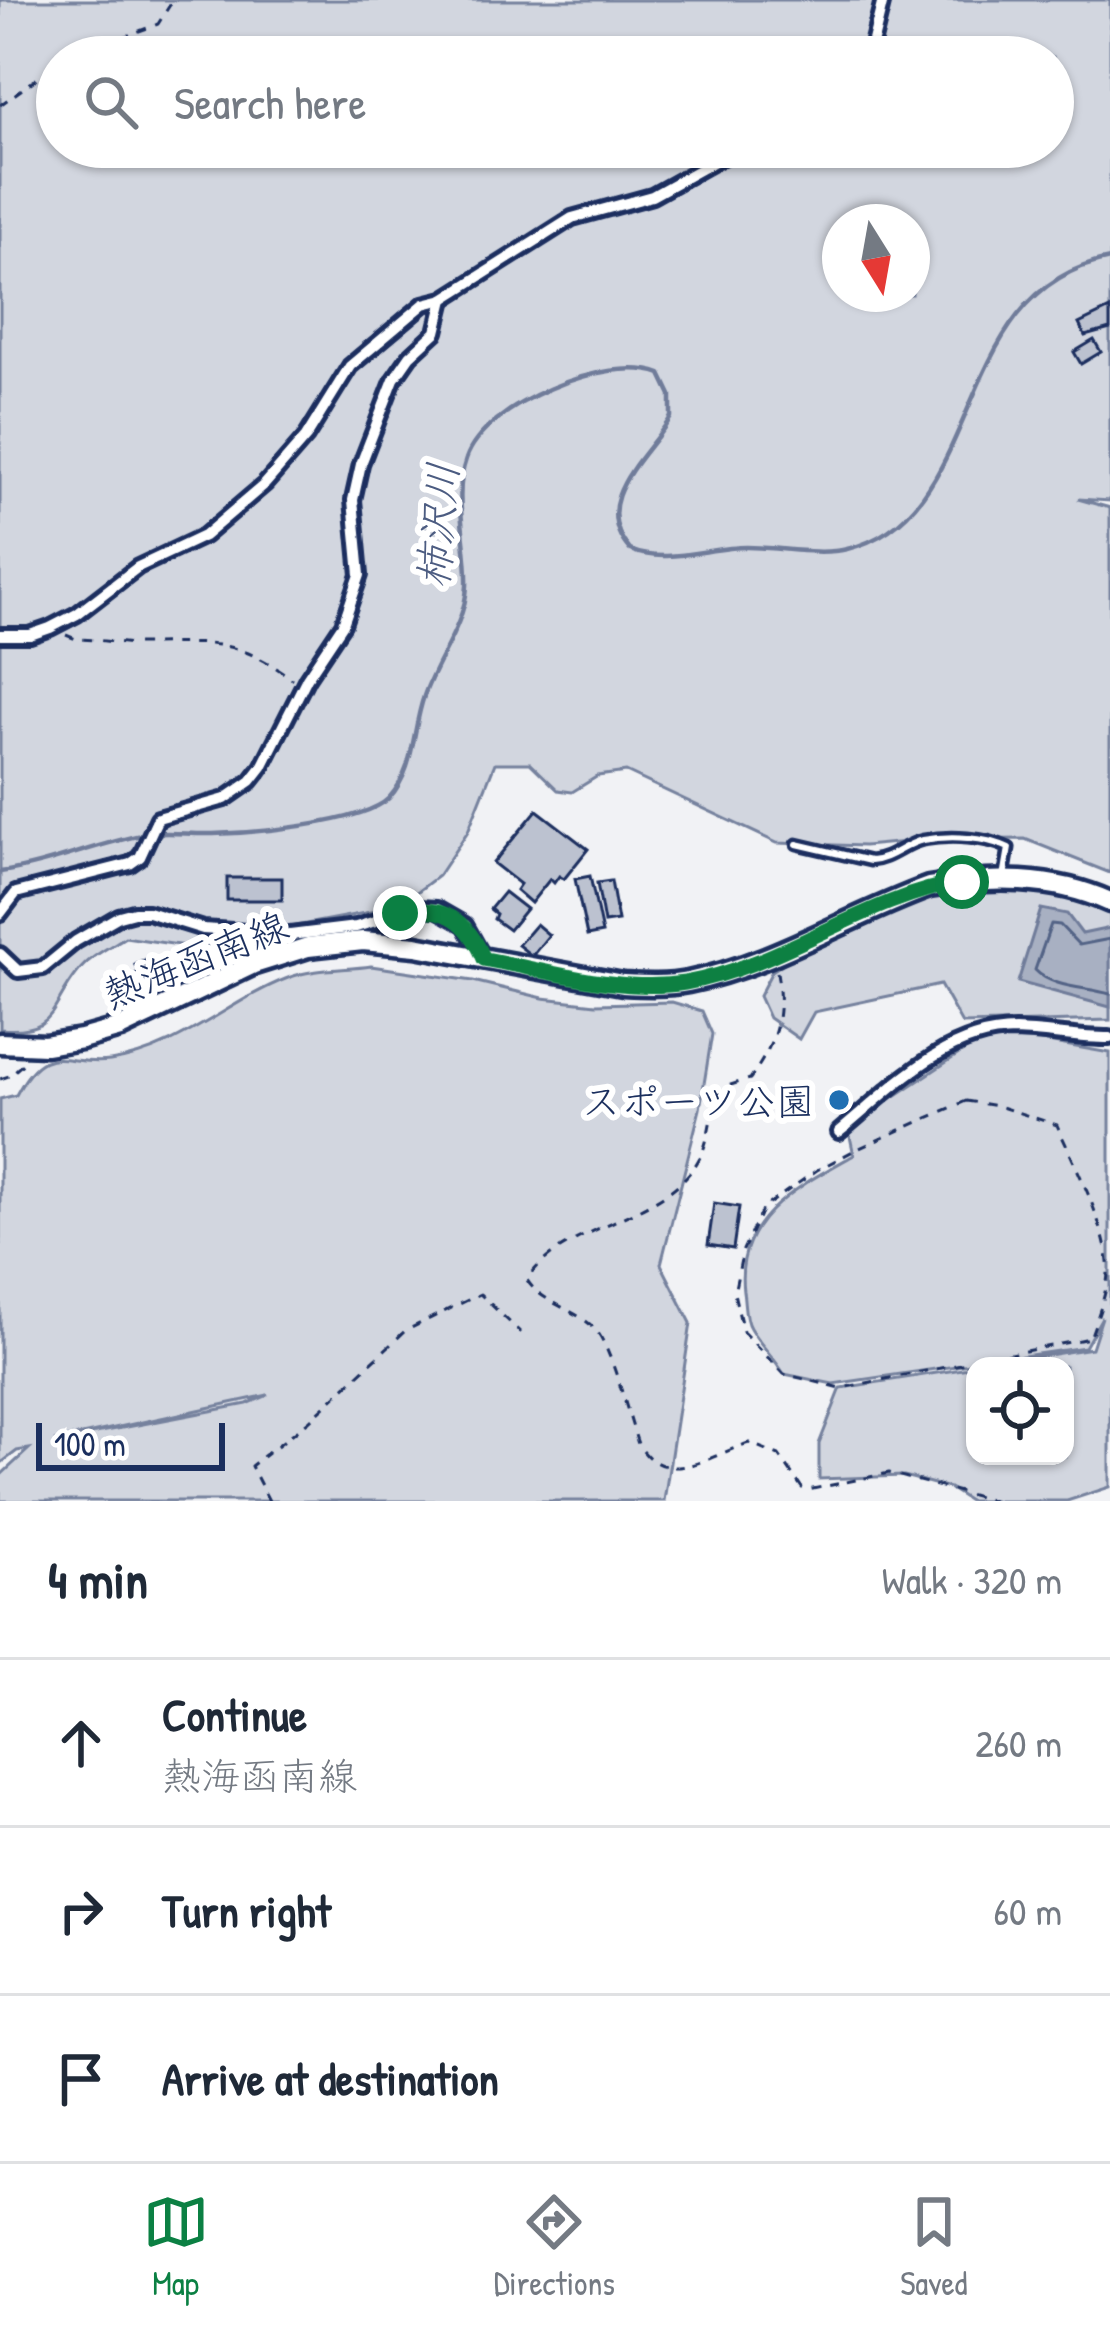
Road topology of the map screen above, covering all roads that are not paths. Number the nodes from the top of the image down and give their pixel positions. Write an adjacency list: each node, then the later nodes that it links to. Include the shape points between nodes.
1 (883, 0): 2 (street)
2 (874, 36)
3 (702, 168): 4 (street, via 652,196 562,224)
4 (444, 299): 5 (street, via 424,304 350,366 306,436 224,521 50,628); 9 (street, via 436,332 399,370 380,407 361,464 353,500 360,574 343,624 262,767 225,799 158,818 130,864 16,893)
5 (0, 635)
6 (797, 844): 7 (lane, via 870,861 921,840 991,839 1009,848)
7 (1003, 881): 8 (main road, 熱海函南線, via 1070,887); 11 (main road, 熱海函南線, via 929,887 686,982 623,984)
8 (1110, 902)
9 (0, 914)
10 (0, 954): 11 (street, via 18,970 43,968 134,912 203,929 290,935 418,908 450,914)
11 (484, 959): 13 (main road, 熱海函南線, via 363,940 308,947 120,1028 45,1045)
12 (1110, 1038): 14 (street, via 1014,1031 959,1041)
13 (0, 1043)
14 (838, 1132)

